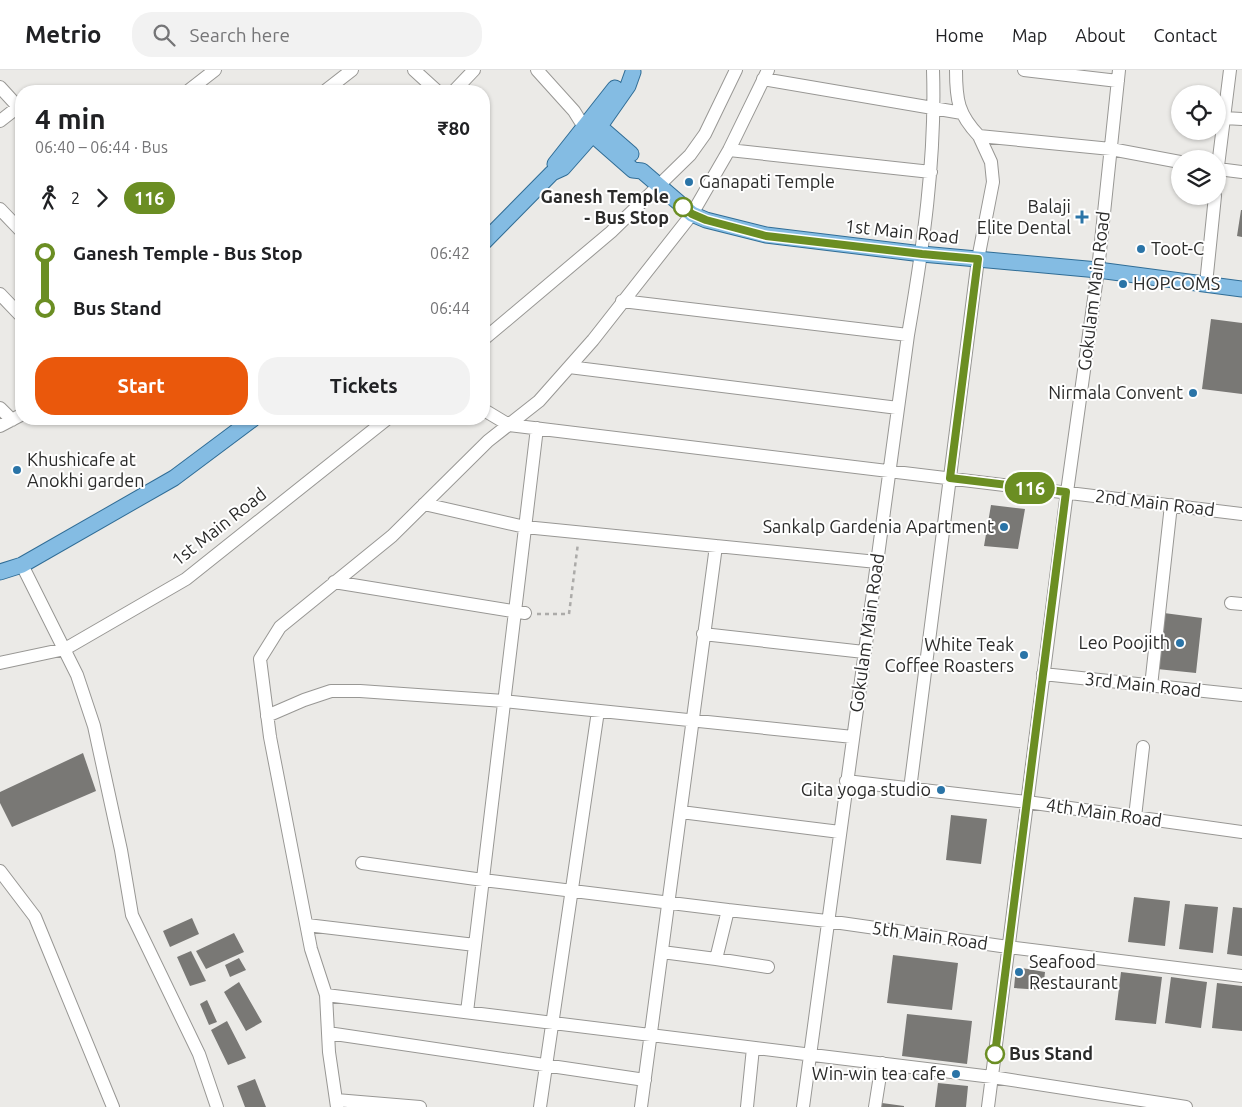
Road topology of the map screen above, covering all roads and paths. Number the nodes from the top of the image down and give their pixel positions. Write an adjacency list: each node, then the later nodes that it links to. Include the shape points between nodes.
1 (216, 70): 14 (street)
2 (352, 70): 15 (street)
3 (414, 70): 16 (street)
4 (474, 70): 17 (street)
5 (537, 70): 26 (street)
6 (736, 70): 34 (street, via 697,147)
7 (933, 70): 21 (street, Gokulam Main Road)
8 (956, 70): 21 (street, via 956,95)
9 (1024, 70): 13 (street)
10 (1230, 70): 19 (street)
11 (634, 71): 26 (main road, via 620,82)
12 (766, 74): 21 (street); 28 (street)
13 (1118, 75): 29 (street, Gokulam Main Road)
14 (196, 85)
15 (333, 85)
16 (430, 85)
17 (460, 85)
18 (0, 87): 20 (street)
19 (1226, 102)
20 (15, 104)
21 (946, 111): 27 (street); 32 (street, Gokulam Main Road)
22 (15, 112): 25 (street)
23 (1226, 118): 24 (street)
24 (1242, 120)
25 (0, 121)
26 (592, 126): 34 (main road, 1st Main Road, via 641,163 642,171); 39 (main road, via 563,168 552,173)
27 (979, 136): 29 (street); 41 (street, via 991,162 993,182)
28 (728, 150): 32 (street); 37 (street)
29 (1111, 150): 30 (street); 42 (street, Gokulam Main Road)
30 (1171, 160)
31 (1226, 169): 33 (street)
32 (931, 172): 40 (street, Gokulam Main Road)
33 (1242, 172)
34 (659, 187): 37 (main road, 1st Main Road); 48 (street)
35 (1213, 205): 43 (street)
36 (0, 209): 38 (street)
37 (692, 214): 40 (main road, 1st Main Road, via 766,236); 46 (street)
38 (15, 225)
39 (490, 236)
40 (922, 254): 41 (main road, 1st Main Road); 49 (street, Gokulam Main Road)
41 (978, 259): 42 (main road, 1st Main Road); 60 (street)
42 (1098, 270): 43 (main road, 1st Main Road); 61 (street, Gokulam Main Road)
43 (1206, 284): 44 (main road, 1st Main Road)
44 (1242, 289)
45 (0, 294): 47 (street)
46 (622, 302): 49 (street); 50 (street)
47 (15, 310)
48 (490, 334)
49 (908, 335): 52 (street, Gokulam Main Road)
50 (569, 367): 52 (street); 57 (street, via 539,401)
51 (0, 408): 54 (street)
52 (898, 408): 59 (street, Gokulam Main Road)
53 (490, 414): 57 (street)
54 (11, 420)
55 (246, 425): 69 (main road, via 174,478)
56 (378, 425): 74 (street, 1st Main Road, via 186,579)
57 (509, 425): 58 (street, 2nd Main Road); 62 (street)
58 (537, 428): 59 (street, 2nd Main Road); 65 (street)
59 (889, 471): 60 (street, 2nd Main Road); 68 (street, Gokulam Main Road)
60 (950, 478): 61 (street, 2nd Main Road); 87 (street)
61 (1066, 492): 63 (street, 2nd Main Road); 77 (street, Gokulam Main Road)
62 (424, 504): 65 (street); 71 (street, via 392,536)
63 (1171, 505): 64 (street, 2nd Main Road); 78 (street)
64 (1242, 514)
65 (525, 527): 66 (street); 72 (street)
66 (578, 536): 67 (street); 72 (path, via 569,614)
67 (716, 546): 68 (street); 73 (street)
68 (877, 562): 75 (street, Gokulam Main Road)
69 (22, 564): 70 (main road); 74 (street)
70 (0, 572)
71 (334, 582): 72 (street); 82 (street, via 280,628 260,659)
72 (520, 613): 80 (street)
73 (703, 634): 75 (street); 83 (street)
74 (65, 649): 76 (street, 1st Main Road); 121 (street, via 94,726 132,915 199,1054)
75 (864, 652): 84 (street, Gokulam Main Road)
76 (0, 663)
77 (1043, 674): 78 (street, 3rd Main Road); 88 (street, Gokulam Main Road)
78 (1150, 686): 79 (street, 3rd Main Road)
79 (1242, 696)
80 (504, 701): 81 (street); 82 (street, via 332,691); 95 (street)
81 (598, 711): 83 (street); 96 (street)
82 (267, 716): 100 (street)
83 (693, 720): 84 (street); 89 (street)
84 (853, 737): 86 (street, Gokulam Main Road)
85 (1143, 747): 90 (street)
86 (846, 781): 87 (street, 4th Main Road); 91 (street, Gokulam Main Road)
87 (910, 788): 88 (street, 4th Main Road)
88 (1027, 802): 90 (street, 4th Main Road); 102 (street, Gokulam Main Road)
89 (680, 812): 91 (street); 97 (street)
90 (1135, 817): 92 (street, 4th Main Road)
91 (840, 832): 99 (street, Gokulam Main Road)
92 (1242, 832)
93 (362, 863): 95 (street, 5th Main Road)
94 (0, 871): 120 (street, via 35,917)
95 (483, 880): 96 (street, 5th Main Road); 101 (street)
96 (571, 892): 97 (street, 5th Main Road); 109 (street)
97 (668, 904): 98 (street, 5th Main Road); 103 (street)
98 (728, 910): 99 (street, 5th Main Road); 104 (street)
99 (827, 921): 102 (street, 5th Main Road); 113 (street, Gokulam Main Road)
100 (307, 925): 101 (street); 107 (street)
101 (475, 945): 108 (street)
102 (1008, 947): 106 (street, 5th Main Road); 116 (street, Gokulam Main Road)
103 (662, 952): 104 (street); 111 (street)
104 (716, 959): 105 (street)
105 (768, 967)
106 (1242, 976)
107 (326, 995): 108 (street); 110 (street)
108 (467, 1012): 109 (street)
109 (552, 1023): 111 (street); 115 (street)
110 (328, 1033): 115 (street); 118 (street)
111 (650, 1035): 112 (street); 117 (street)
112 (753, 1048): 113 (street); 125 (street)
113 (809, 1054): 114 (street); 126 (street, Gokulam Main Road)
114 (882, 1063): 116 (street); 127 (street)
115 (546, 1065): 117 (street); 123 (street)
116 (992, 1077): 119 (street); 128 (street, Gokulam Main Road)
117 (644, 1080): 124 (street)
118 (337, 1103): 122 (street)
119 (1158, 1105): 129 (street)
120 (113, 1107)
121 (217, 1107)
122 (420, 1107)
123 (540, 1107)
124 (641, 1107)
125 (747, 1107)
126 (803, 1107)
127 (875, 1107)
128 (988, 1107)
129 (1186, 1107)

